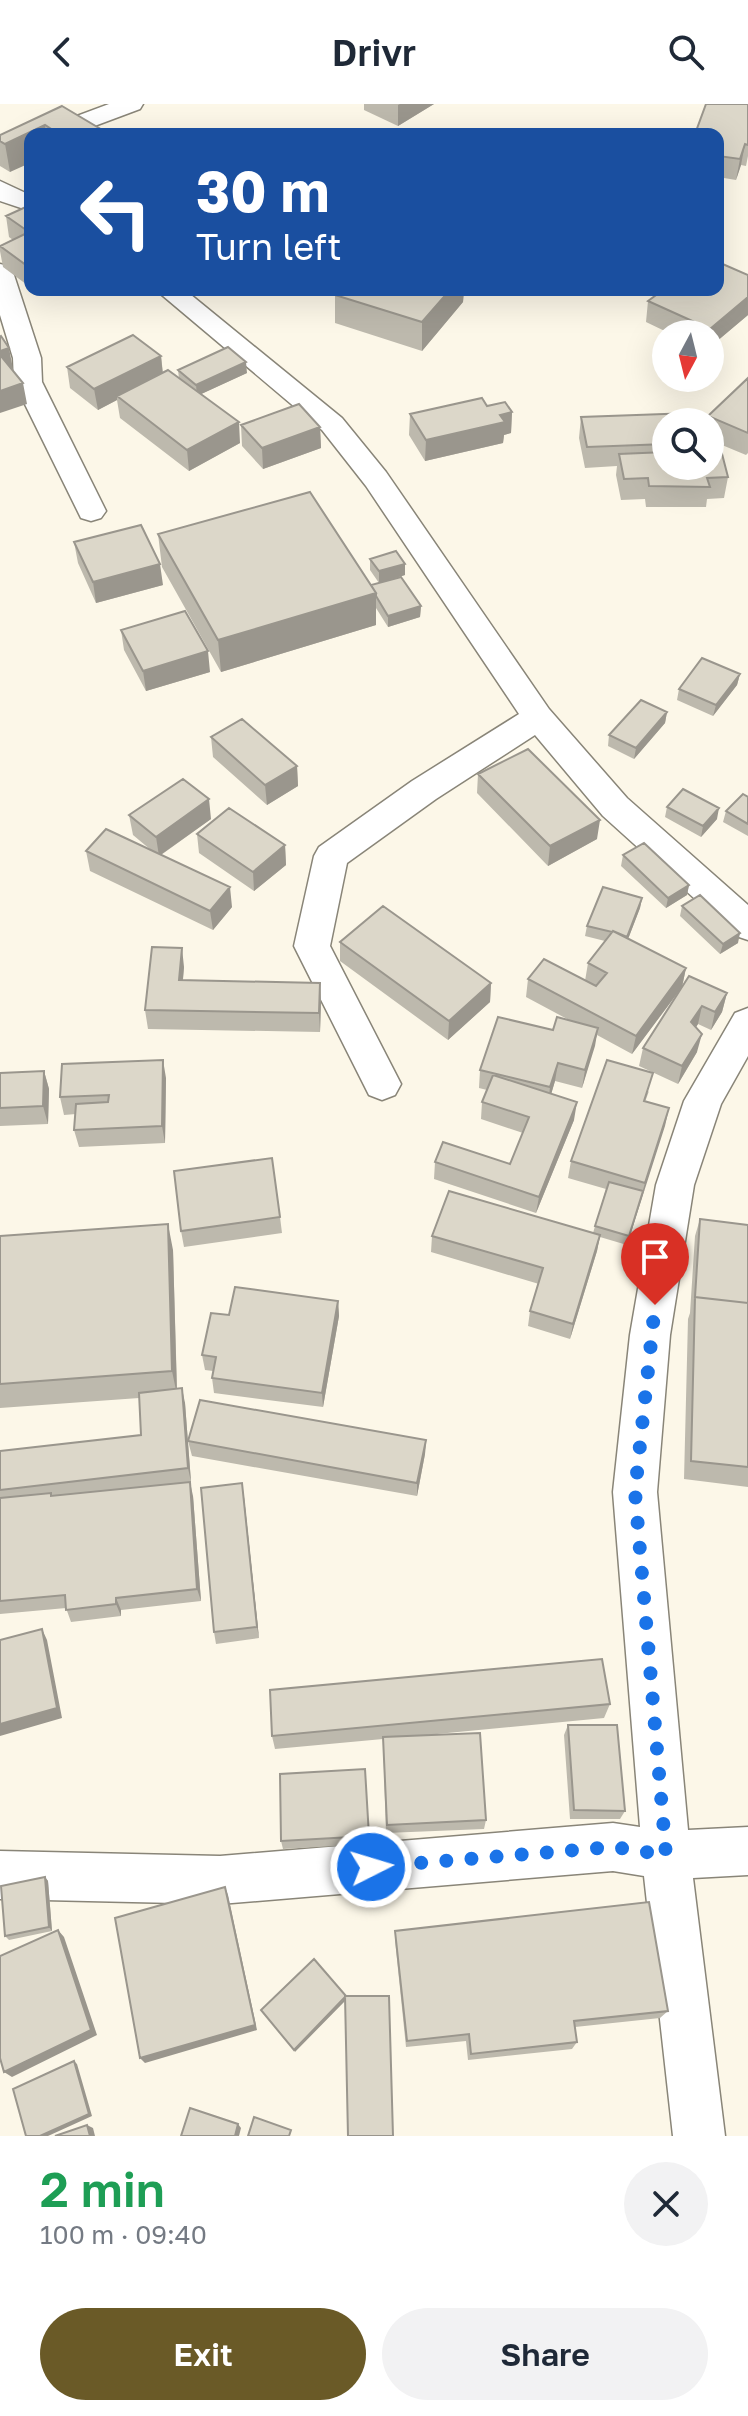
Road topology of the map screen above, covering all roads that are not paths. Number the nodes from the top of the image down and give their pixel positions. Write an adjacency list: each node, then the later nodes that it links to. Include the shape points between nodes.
1 (131, 104): 2 (street)
2 (67, 128)
3 (2, 197): 4 (street)
4 (24, 202)
5 (0, 272): 7 (street, via 27,358 28,382)
6 (176, 296): 8 (street, via 332,424 376,479)
7 (91, 511)
8 (538, 717): 9 (street, via 615,807); 11 (street, via 331,856 312,946)
9 (748, 926)
10 (748, 1023): 13 (street, via 703,1101 675,1185 650,1335 636,1476)
11 (382, 1084)
12 (748, 1851): 13 (street)
13 (666, 1855): 14 (street, via 613,1847 220,1880); 15 (street)
14 (0, 1875)
15 (699, 2136)

